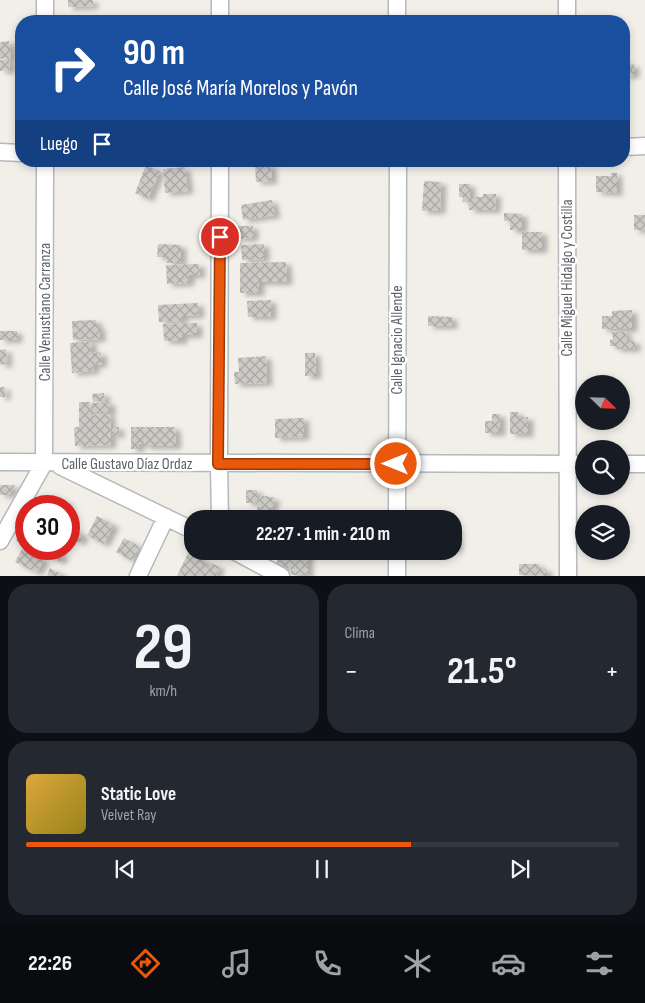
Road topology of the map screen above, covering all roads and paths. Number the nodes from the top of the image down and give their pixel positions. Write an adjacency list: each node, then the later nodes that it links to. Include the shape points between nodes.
1 (45, 0): 5 (street)
2 (220, 0): 6 (street)
3 (397, 0): 7 (street)
4 (567, 0): 8 (street)
5 (45, 15)
6 (220, 15)
7 (397, 15)
8 (567, 15)
9 (645, 146): 10 (street)
10 (630, 147)
11 (0, 152): 12 (street)
12 (15, 153)
13 (45, 167): 19 (street, Calle Venustiano Carranza)
14 (220, 167): 20 (street)
15 (398, 167): 21 (street, Calle Ignacio Allende)
16 (567, 167): 17 (street, Calle Miguel Hidalgo y Costilla)
17 (575, 440)
18 (0, 462): 19 (street, Calle Gustavo Díaz Ordaz)
19 (50, 464): 20 (street, Calle Gustavo Díaz Ordaz); 28 (street); 30 (street)
20 (218, 464): 21 (street, Calle Gustavo Díaz Ordaz); 26 (street)
21 (396, 464): 22 (street, Calle Gustavo Díaz Ordaz); 27 (street, Calle Ignacio Allende)
22 (575, 464)
23 (630, 464): 24 (street)
24 (645, 464)
25 (575, 478): 36 (street, Calle Miguel Hidalgo y Costilla)
26 (220, 510)
27 (397, 510)
28 (166, 517): 29 (street); 33 (street)
29 (184, 526)
30 (0, 541)
31 (251, 560): 34 (street)
32 (397, 560): 35 (street)
33 (138, 576)
34 (281, 576)
35 (397, 576)
36 (568, 576)

